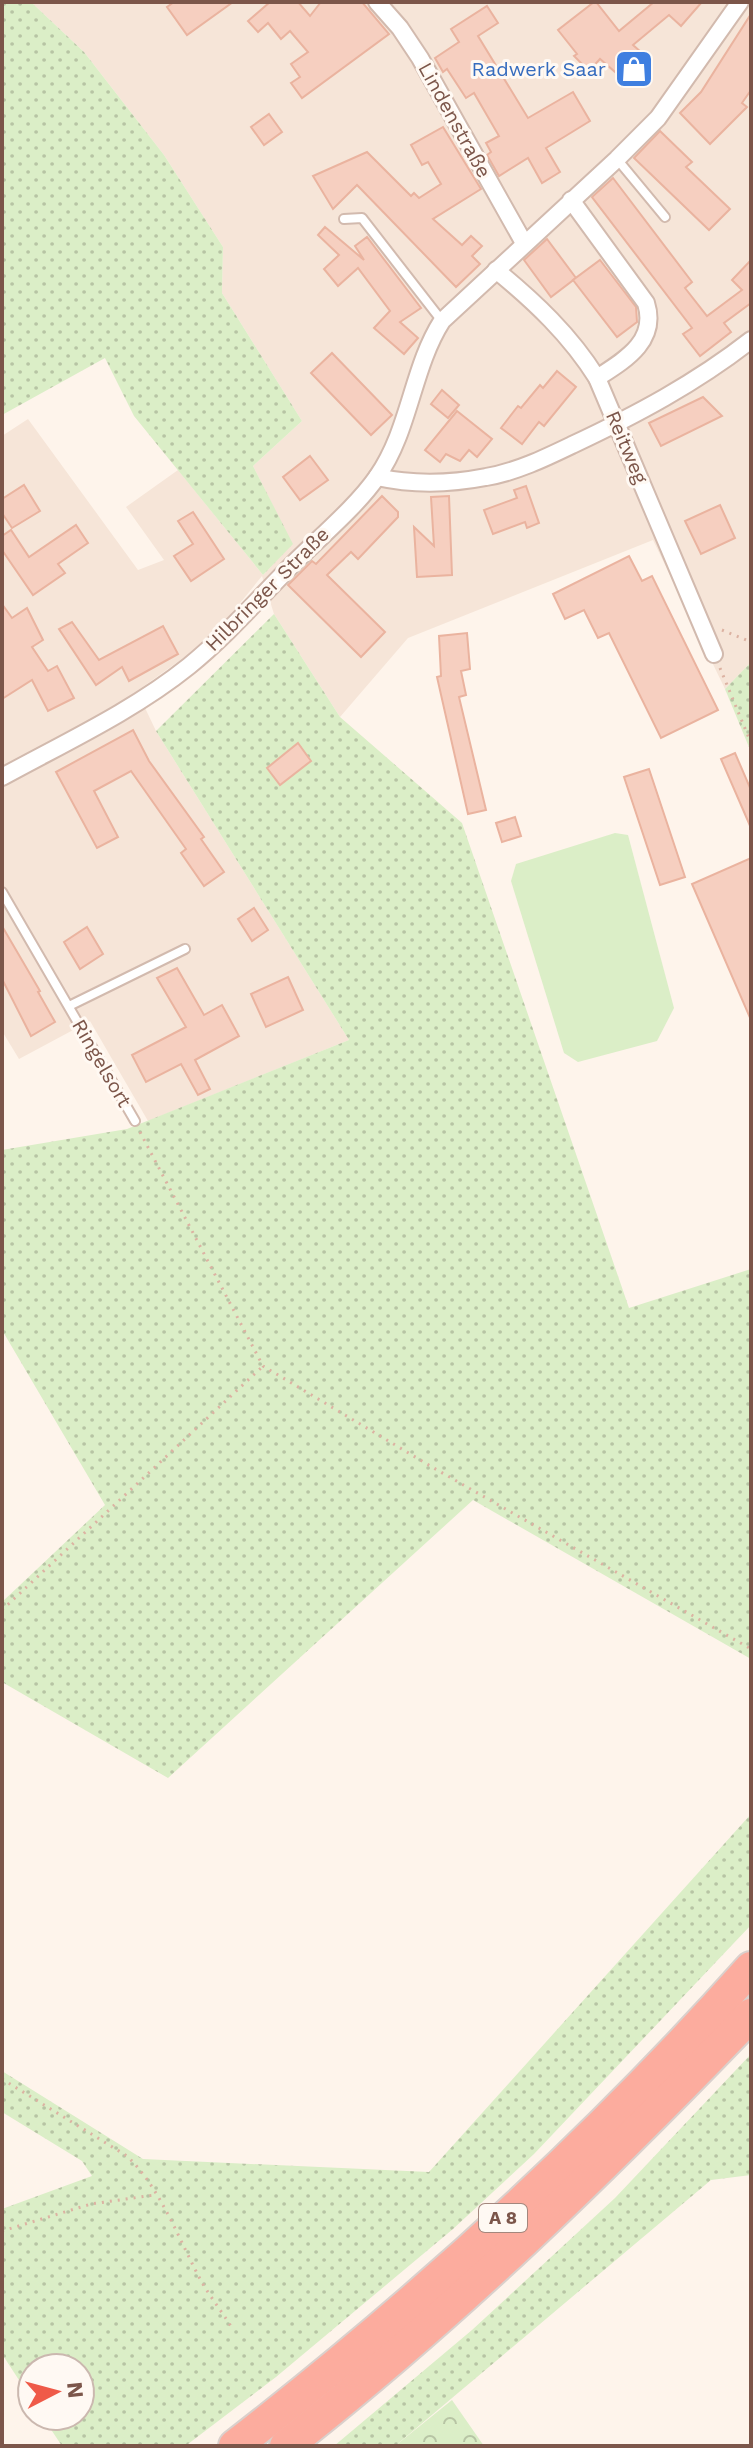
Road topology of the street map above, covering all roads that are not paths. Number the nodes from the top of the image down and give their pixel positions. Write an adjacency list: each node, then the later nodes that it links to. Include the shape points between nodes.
1 (377, 2): 7 (street, Lindenstraße, via 420,58)
2 (740, 2): 3 (street, Hilbringer Straße, via 674,98)
3 (617, 159): 4 (street, Hilbringer Straße); 5 (lane)
4 (571, 200): 7 (street, Hilbringer Straße); 11 (street, via 646,303 650,316 640,344)
5 (665, 217)
6 (344, 219): 9 (lane, via 362,218)
7 (524, 243): 8 (street, Hilbringer Straße)
8 (496, 270): 9 (street, Hilbringer Straße); 11 (street, Reitweg, via 557,325)
9 (442, 321): 13 (street, Hilbringer Straße)
10 (751, 340): 12 (street, via 684,388)
11 (597, 378): 12 (street, Reitweg)
12 (617, 424): 13 (street, via 488,477 419,483); 14 (street, Reitweg)
13 (377, 477): 15 (street, Hilbringer Straße, via 191,665 125,710)
14 (714, 654)
15 (2, 777)
16 (2, 892): 18 (lane, Ringelsort)
17 (185, 949): 18 (lane, Ringelsort)
18 (69, 1006): 19 (lane, Ringelsort)
19 (135, 1121)
20 (751, 1968): 22 (highway, A 8, via 483,2237)
21 (751, 2015): 23 (highway, A 8, via 504,2261)
22 (235, 2446)
23 (286, 2446)

